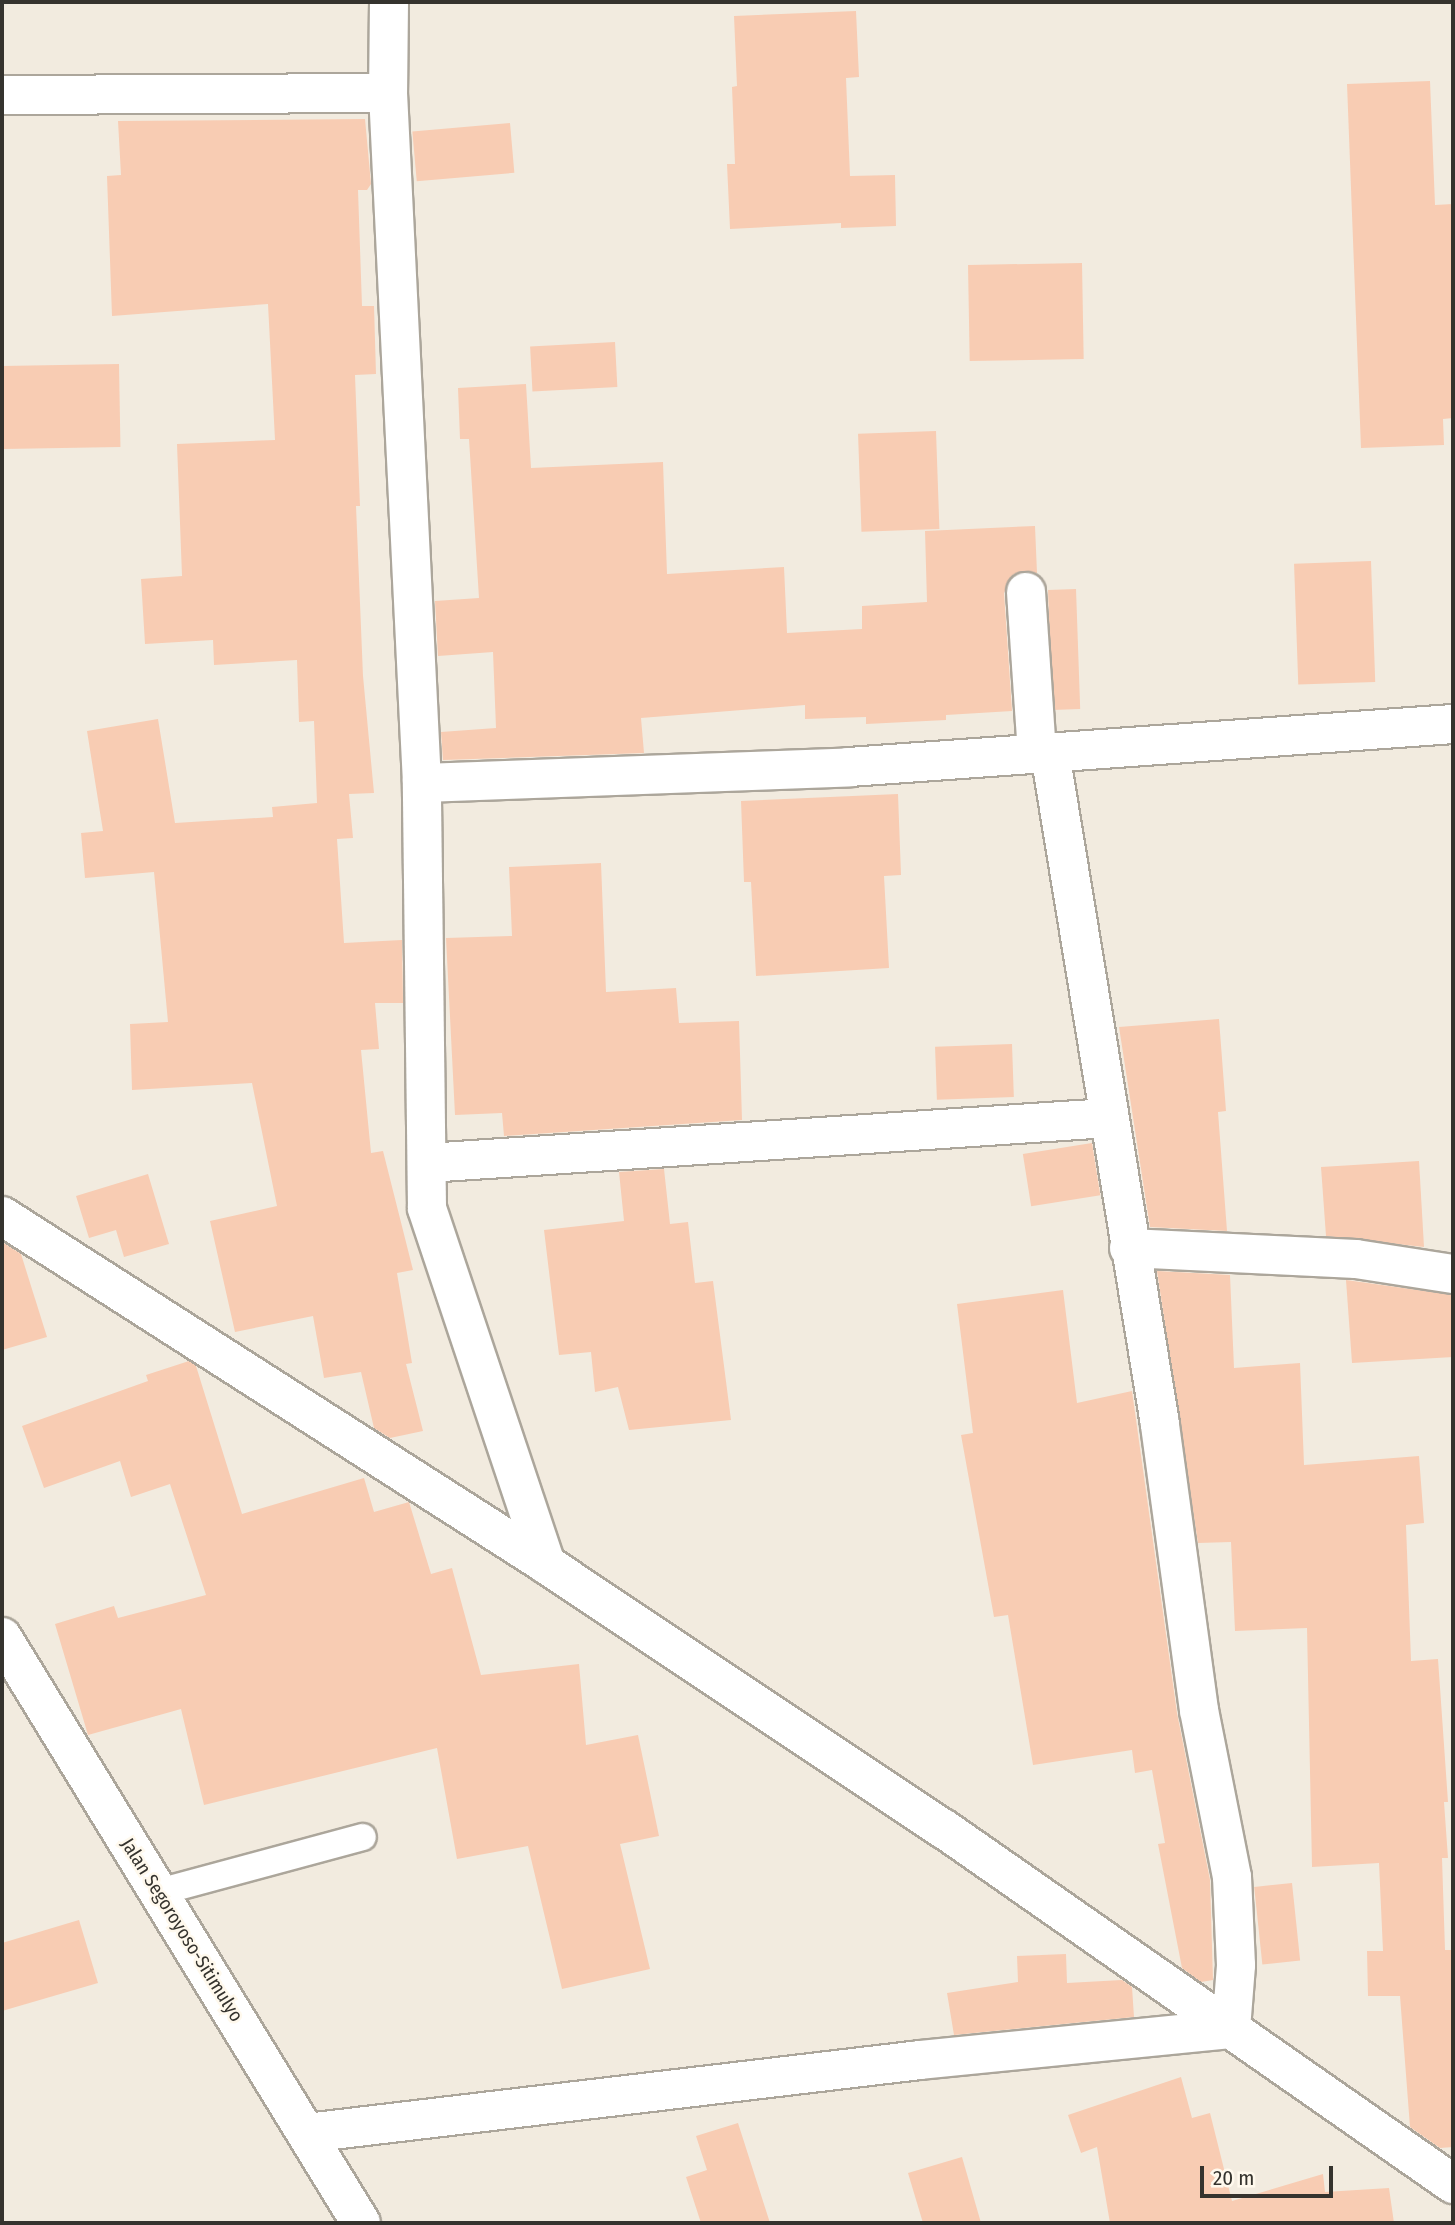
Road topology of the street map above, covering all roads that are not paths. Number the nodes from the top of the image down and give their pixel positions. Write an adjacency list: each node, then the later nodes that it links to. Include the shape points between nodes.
1 (389, 2): 2 (street)
2 (388, 93): 3 (street); 7 (street)
3 (2, 95)
4 (1026, 592): 6 (street)
5 (1453, 724): 6 (street)
6 (1044, 753): 7 (street, via 849,767); 8 (street)
7 (422, 783): 9 (street)
8 (1109, 1118): 9 (street); 11 (street)
9 (427, 1163): 13 (street, via 427,1208)
10 (2, 1216): 13 (street)
11 (1129, 1248): 12 (street, via 1356,1259); 17 (street, via 1160,1424 1199,1710 1232,1877 1236,1965)
12 (1453, 1274)
13 (546, 1564): 17 (street, via 944,1829)
14 (2, 1637): 16 (street, Jalan Segoroyoso-Sitimulyo)
15 (363, 1837): 16 (lane)
16 (159, 1892): 18 (street, Jalan Segoroyoso-Sitimulyo)
17 (1231, 2029): 18 (street, via 920,2060); 19 (street)
18 (307, 2133): 20 (street, Jalan Segoroyoso-Sitimulyo)
19 (1453, 2185)
20 (361, 2223)

